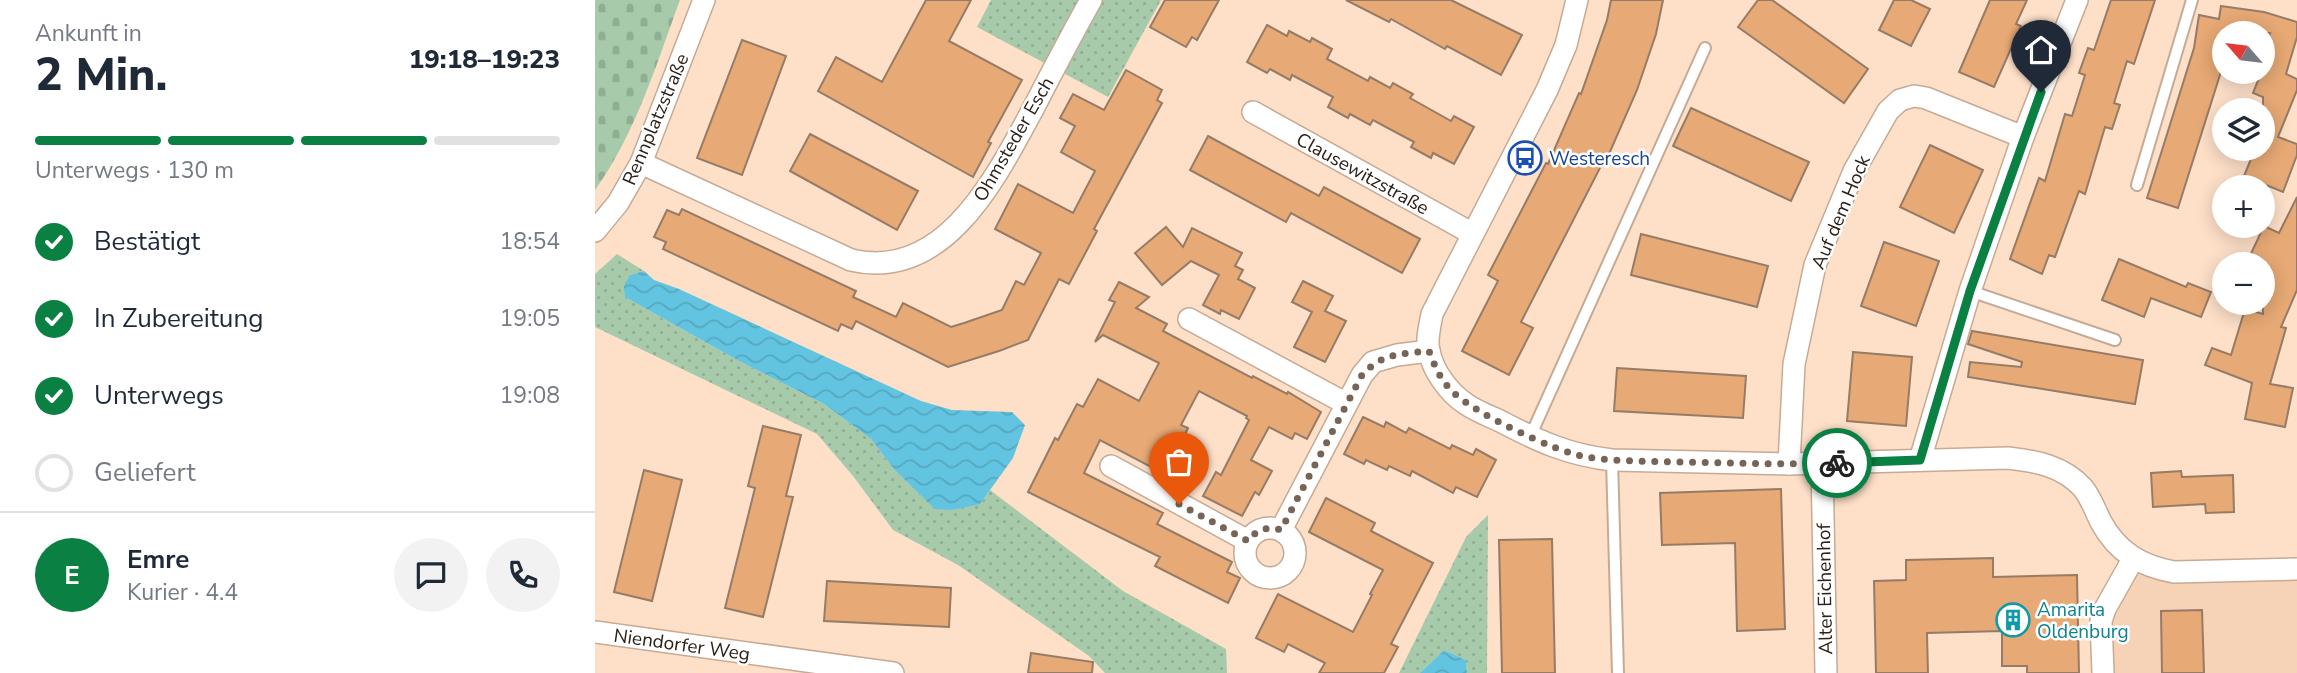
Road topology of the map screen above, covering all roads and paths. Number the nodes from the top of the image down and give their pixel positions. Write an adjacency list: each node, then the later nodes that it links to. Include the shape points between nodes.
1 (704, 0): 9 (street, Rennplatzstraße)
2 (1091, 0): 9 (street, Ohmsteder Esch, via 979,201 944,236 904,258 877,264 851,260)
3 (1577, 0): 12 (street, via 1566,46 1547,90)
4 (2077, 0): 8 (street)
5 (2192, 0): 10 (lane)
6 (1705, 48): 18 (lane)
7 (1253, 112): 12 (street, Clausewitzstraße)
8 (2023, 137): 13 (street); 21 (street, Auf dem Hock, via 1926,98 1900,100 1888,111 1854,171 1815,265 1794,365)
9 (641, 163): 11 (street, Rennplatzstraße)
10 (2137, 185)
11 (595, 231)
12 (1473, 234): 16 (street, via 1432,314)
13 (1970, 291): 15 (lane); 20 (street)
14 (1189, 319): 17 (street)
15 (2115, 340)
16 (1429, 351): 17 (street, via 1373,362); 18 (street, via 1436,370 1465,404)
17 (1345, 403): 24 (street)
18 (1530, 437): 19 (street, via 1559,450)
19 (1612, 460): 21 (street); 30 (lane)
20 (1920, 460): 22 (street); 26 (street, via 2008,458 2060,470 2083,488 2111,538)
21 (1789, 464): 22 (street)
22 (1822, 464): 31 (street, Alter Eichenhof)
23 (1111, 466): 25 (street)
24 (1281, 530): 25 (street, via 1259,530); 25 (street, via 1295,550 1292,566 1281,576 1267,578 1253,572 1245,558)
25 (1248, 541)
26 (2133, 559): 27 (street, via 2174,572); 32 (street, via 2101,621)
27 (2297, 569)
28 (595, 632): 29 (street, Niendorfer Weg)
29 (893, 673)
30 (1618, 673)
31 (1826, 673)
32 (2103, 673)

